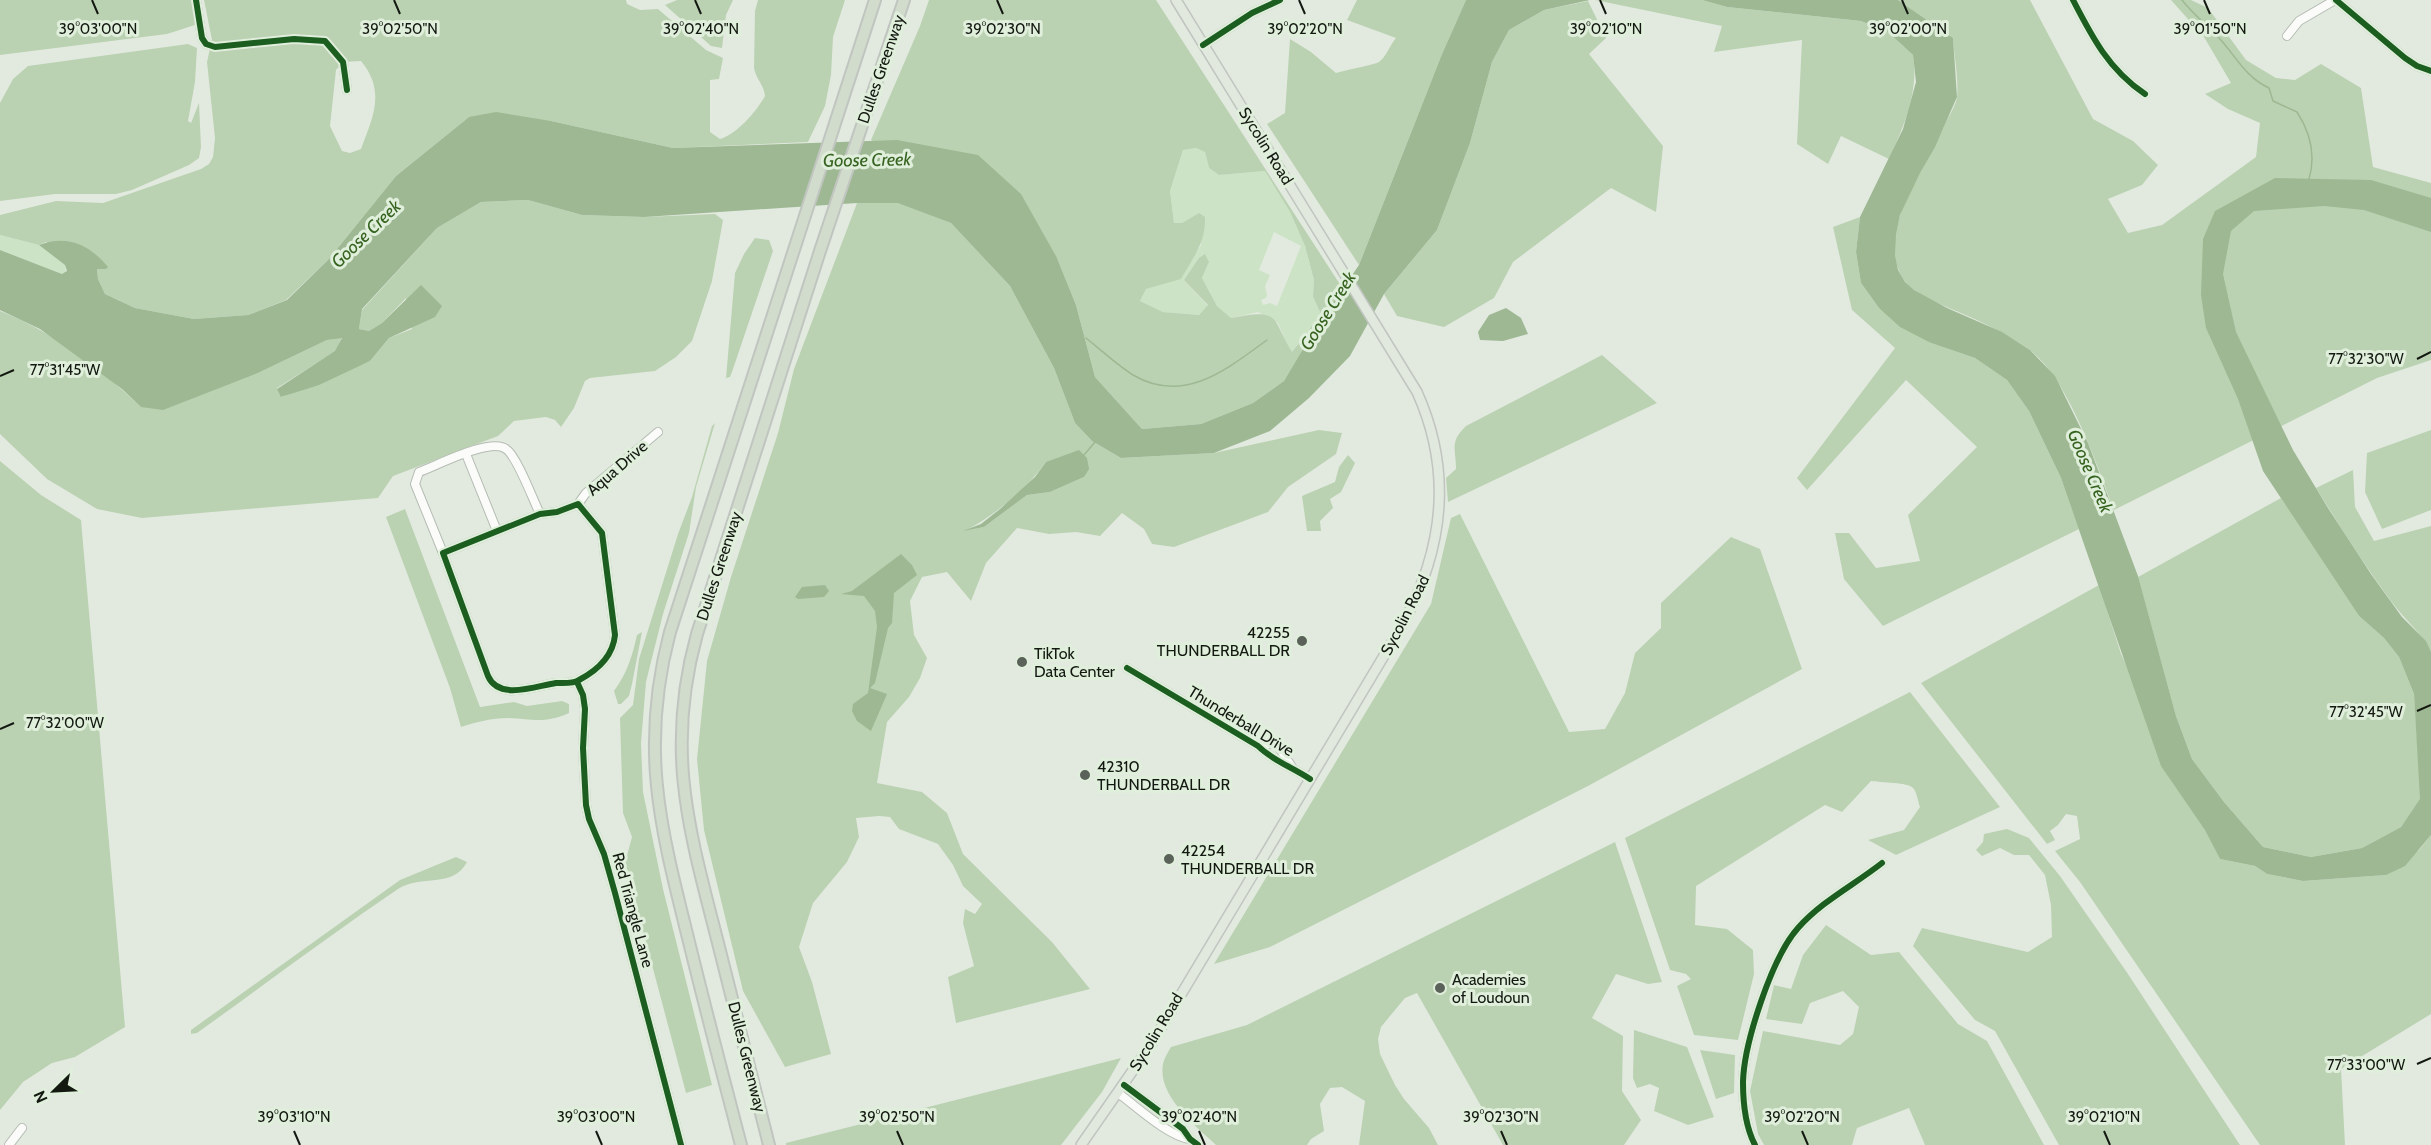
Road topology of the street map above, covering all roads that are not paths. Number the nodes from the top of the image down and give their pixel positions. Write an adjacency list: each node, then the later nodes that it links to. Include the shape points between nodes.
1 (195, 0): 11 (street, via 206,44 215,47 294,39 325,41 343,62)
2 (875, 0): 29 (highway, Dulles Greenway, via 670,632 654,720 654,776 662,829)
3 (904, 0): 30 (highway, Dulles Greenway, via 697,634 681,715 681,770 692,842)
4 (1176, 0): 9 (main road, Sycolin Road)
5 (2073, 0): 12 (street, via 2109,63)
6 (2336, 0): 8 (street, via 2299,21); 10 (street, via 2405,58)
7 (1275, 1): 9 (street)
8 (2287, 36)
9 (1203, 45): 23 (main road, Sycolin Road, via 1417,392 1430,425 1439,478 1436,537 1414,603)
10 (2431, 70)
11 (347, 90)
12 (2145, 94)
13 (658, 432): 15 (street, Aqua Drive)
14 (466, 454): 16 (street, via 491,445 507,449); 17 (street); 18 (street, via 419,472 416,477 415,484)
15 (578, 504): 16 (street); 20 (street, via 602,533 615,635 610,654)
16 (540, 514): 17 (street)
17 (497, 531): 18 (street)
18 (443, 553): 20 (street, via 491,683 523,690)
19 (1127, 668): 21 (street, Thunderball Drive)
20 (577, 682): 28 (street, Red Triangle Lane, via 584,695 589,819 610,873)
21 (1258, 746): 22 (street, Thunderball Drive, via 1269,757); 22 (street, Thunderball Drive, via 1276,743)
22 (1292, 767): 23 (street, Thunderball Drive)
23 (1310, 779): 25 (main road, Sycolin Road)
24 (1882, 863): 33 (street, via 1813,912 1782,950 1769,978 1743,1080 1743,1109)
25 (1121, 1089): 31 (main road, Sycolin Road); 32 (street, via 1183,1129)
26 (22, 1128): 27 (street)
27 (9, 1145)
28 (681, 1145)
29 (741, 1145)
30 (769, 1145)
31 (1081, 1145)
32 (1198, 1145)
33 (1755, 1145)

